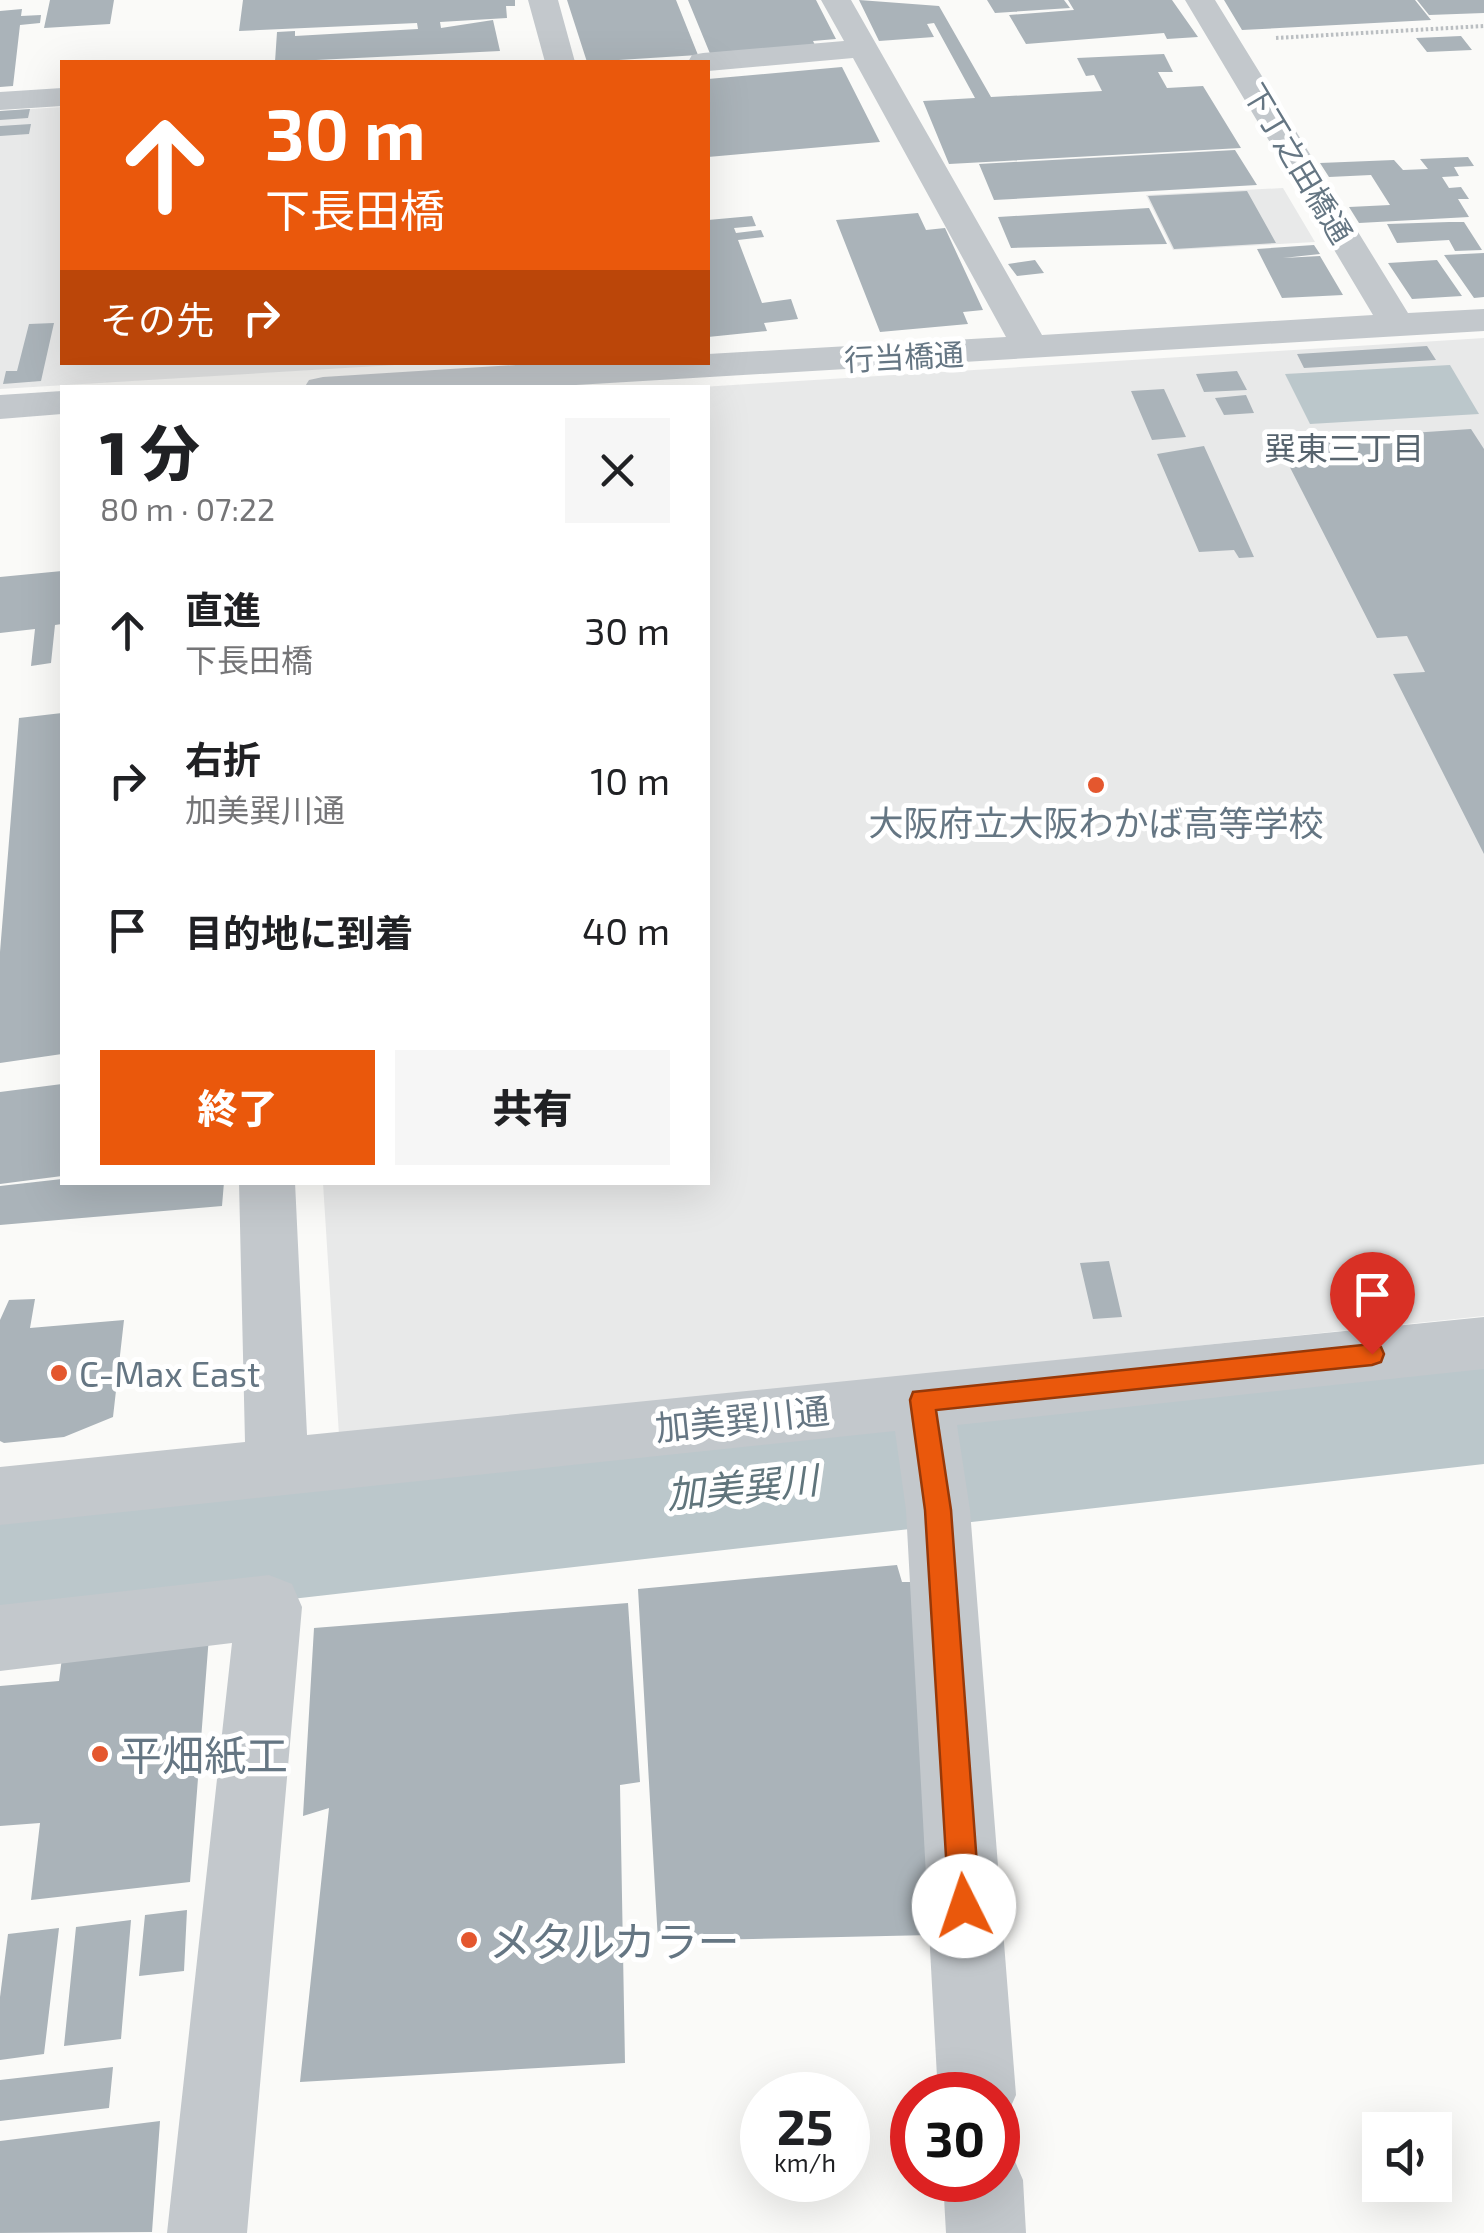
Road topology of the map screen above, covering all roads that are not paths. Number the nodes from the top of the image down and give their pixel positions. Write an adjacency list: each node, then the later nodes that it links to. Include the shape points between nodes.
1 (543, 0): 5 (street)
2 (836, 0): 4 (street)
3 (1200, 0): 10 (street, 下丁之田橋通)
4 (863, 48): 6 (street); 11 (street)
5 (559, 60)
6 (710, 61)
7 (60, 98): 8 (street)
8 (0, 100)
9 (1484, 320): 10 (street, 行当橋通)
10 (1398, 326): 11 (street, 行当橋通)
11 (1031, 349): 12 (street, 行当橋通)
12 (710, 363)
13 (652, 366): 14 (street, 行当橋通)
14 (368, 385)
15 (60, 403): 16 (street)
16 (0, 407)
17 (267, 1185): 20 (street)
18 (1484, 1343): 19 (street, 加美巽川通)
19 (925, 1418): 20 (street, 加美巽川通); 23 (street, via 938,1510)
20 (277, 1465): 21 (street, 加美巽川通)
21 (0, 1496)
22 (0, 1638): 25 (street, via 269,1606)
23 (975, 2072)
24 (984, 2202): 26 (street)
25 (206, 2233)
26 (986, 2233)

